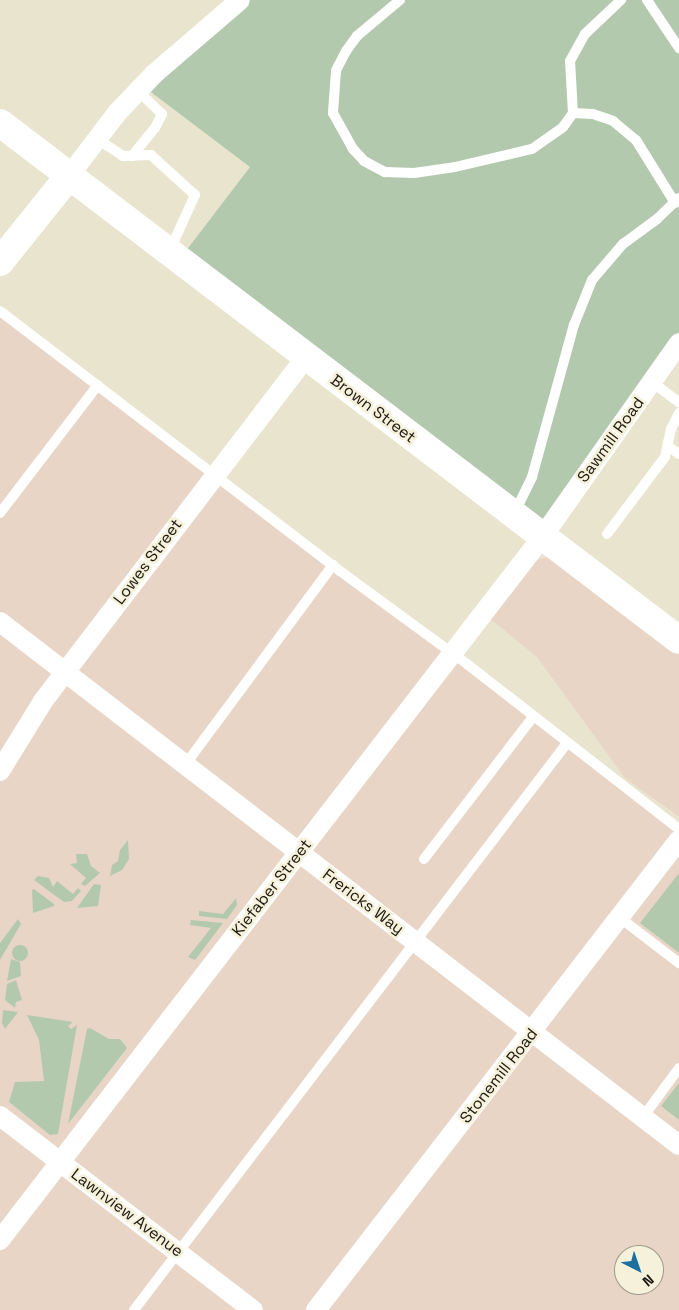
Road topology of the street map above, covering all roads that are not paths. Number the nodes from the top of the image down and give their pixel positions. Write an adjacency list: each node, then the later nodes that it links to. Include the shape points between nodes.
1 (240, 0): 6 (street)
2 (400, 0): 7 (lane, via 357,36 336,71 333,113 353,149 364,161 385,172 414,173 505,156 532,149 563,127)
3 (620, 0): 7 (lane, via 585,34 570,61)
4 (647, 0): 5 (lane)
5 (679, 48)
6 (138, 91): 9 (street); 10 (lane, via 162,114 156,128)
7 (573, 113): 12 (lane, via 593,114 613,121 636,140)
8 (0, 123): 11 (street, Brown Street)
9 (97, 139): 10 (lane, via 123,156); 11 (street)
10 (132, 156): 13 (lane, via 151,155 195,195)
11 (69, 176): 13 (street, Brown Street); 14 (street)
12 (677, 200): 26 (lane, via 623,244 592,280 574,325 532,477)
13 (169, 252): 17 (street, Brown Street)
14 (0, 262)
15 (0, 311): 19 (lane)
16 (679, 343): 18 (street, Sawmill Road)
17 (305, 358): 24 (street, Lowes Street); 26 (street, Brown Street)
18 (652, 382): 20 (lane); 28 (street, Sawmill Road)
19 (98, 385): 24 (lane); 25 (lane)
20 (679, 402)
21 (679, 413): 22 (lane, via 671,429)
22 (670, 447): 23 (lane); 27 (lane)
23 (679, 454)
24 (215, 474): 29 (lane); 33 (street, Lowes Street)
25 (0, 513)
26 (513, 515): 28 (street, Brown Street)
27 (607, 534)
28 (542, 536): 31 (street, Brown Street); 32 (street, Kiefaber Street)
29 (333, 565): 32 (lane); 36 (lane)
30 (0, 622): 33 (street, Frericks Way)
31 (679, 640)
32 (449, 654): 34 (lane, via 467,664); 40 (street, Kiefaber Street)
33 (64, 672): 36 (street, Frericks Way); 37 (street, Lowes Street)
34 (533, 716): 35 (lane); 41 (lane)
35 (567, 743): 38 (lane); 43 (lane)
36 (185, 765): 40 (street, Frericks Way)
37 (0, 771)
38 (679, 829)
39 (679, 840): 42 (street, Stonemill Road)
40 (299, 853): 43 (street, Frericks Way); 50 (street, Kiefaber Street)
41 (424, 859)
42 (619, 917): 44 (lane); 45 (street, Stonemill Road)
43 (416, 942): 45 (street, Frericks Way); 52 (lane)
44 (679, 963)
45 (533, 1032): 48 (street, Frericks Way); 55 (street, Stonemill Road)
46 (679, 1068): 48 (lane)
47 (0, 1116): 50 (street, Lawnview Avenue)
48 (643, 1117): 49 (street, Frericks Way)
49 (679, 1145)
50 (60, 1162): 51 (street, Kiefaber Street); 52 (street, Lawnview Avenue)
51 (0, 1240)
52 (178, 1252): 53 (lane); 54 (street, Lawnview Avenue)
53 (134, 1310)
54 (253, 1310)
55 (316, 1310)

